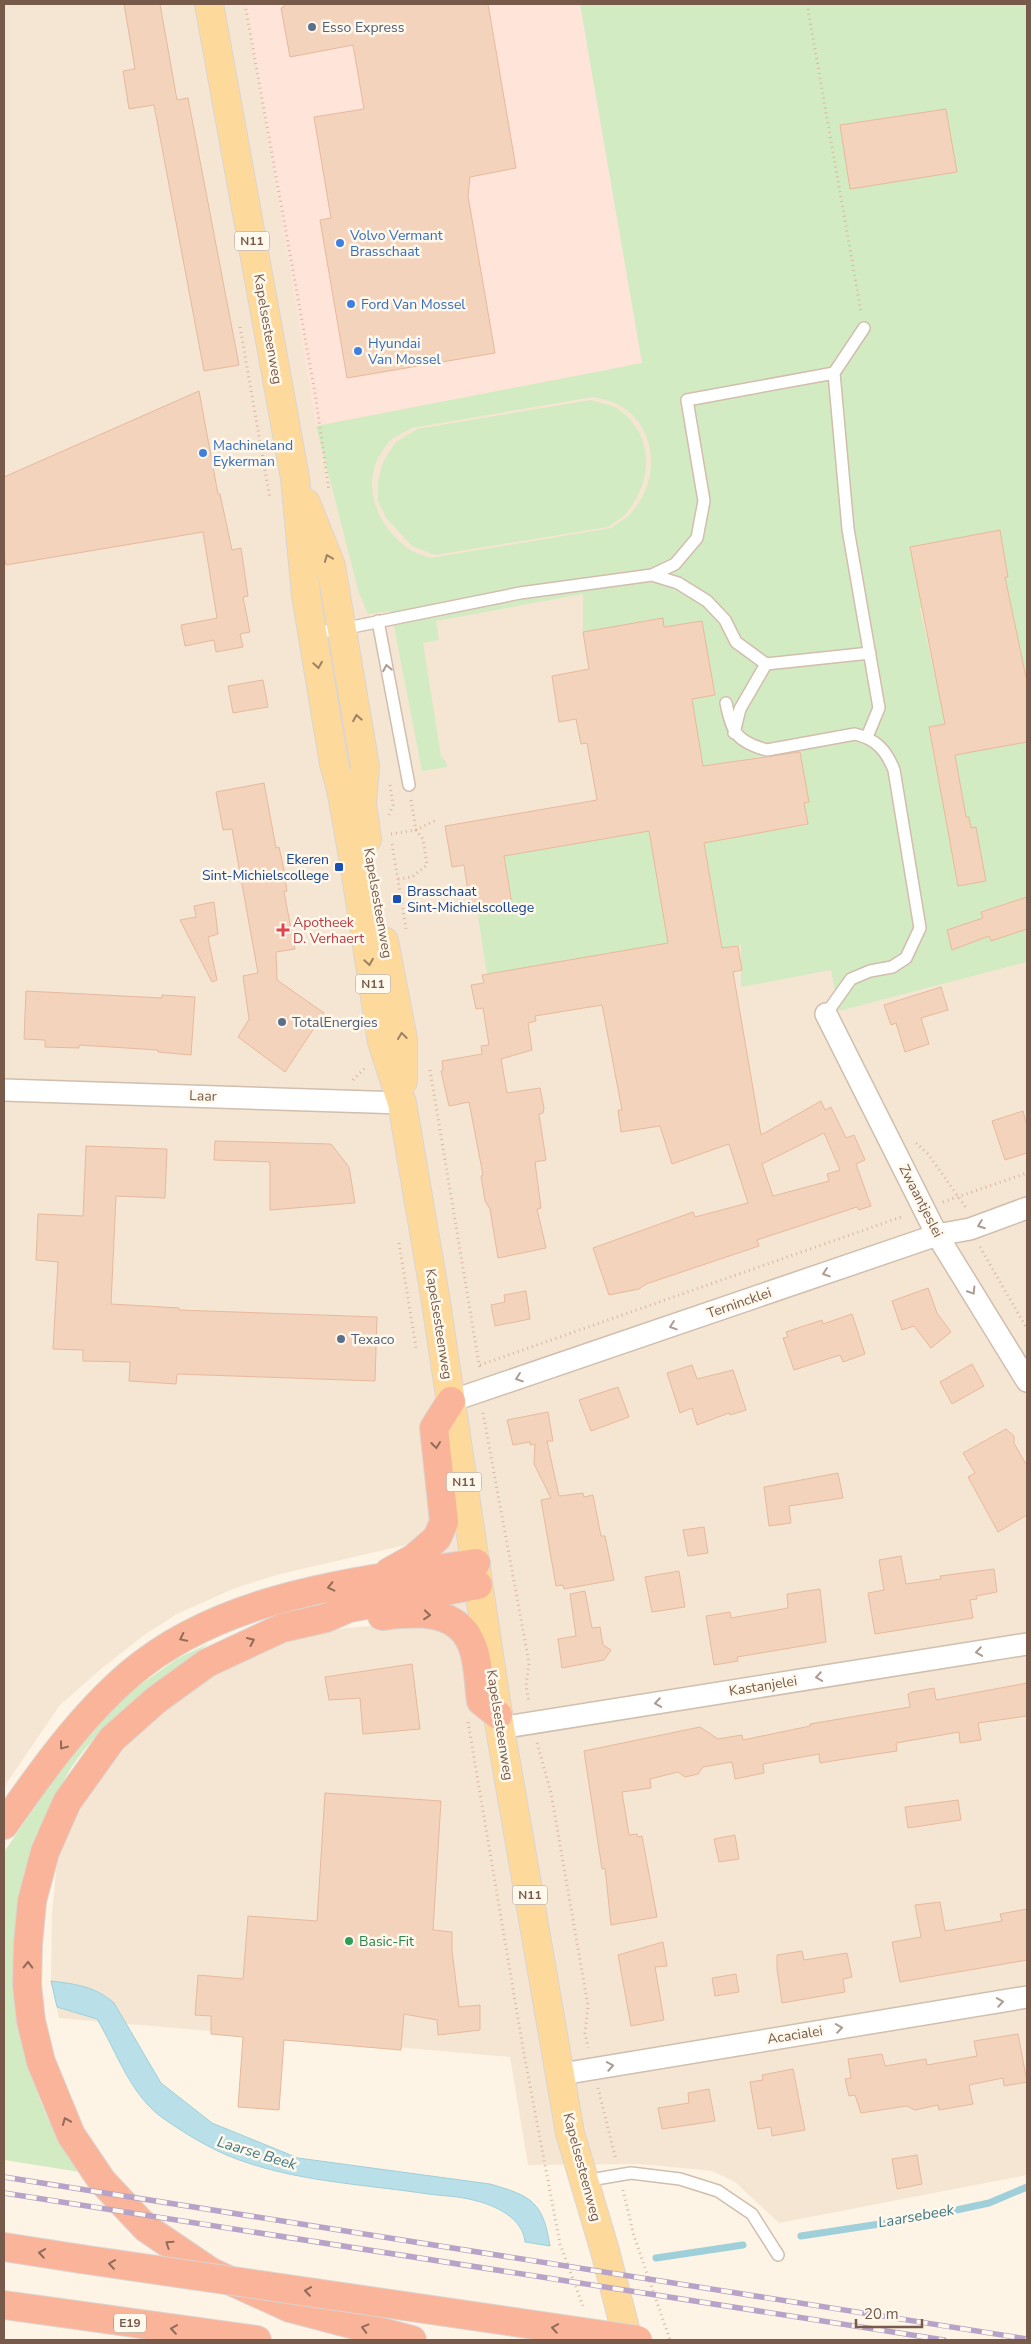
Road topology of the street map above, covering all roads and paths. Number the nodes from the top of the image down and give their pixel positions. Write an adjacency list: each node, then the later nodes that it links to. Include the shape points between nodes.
1 (209, 4): 5 (main road, Kapelsesteenweg / N11)
2 (807, 4): 3 (path)
3 (864, 328): 4 (lane)
4 (834, 373): 6 (lane, via 687,400 704,502 697,538 675,564); 10 (lane, via 848,530)
5 (295, 478): 8 (main road, Kapelsesteenweg / N11, one-way to 5, via 332,566); 9 (main road, Kapelsesteenweg / N11, via 306,595)
6 (652, 575): 7 (lane, via 520,593); 11 (lane, via 678,583 707,601 725,620 736,642)
7 (378, 621): 8 (lane); 15 (lane, one-way to 7)
8 (342, 629): 9 (lane); 16 (main road, Kapelsesteenweg / N11, one-way to 8, via 365,766)
9 (313, 633): 16 (main road, Kapelsesteenweg / N11, one-way to 16, via 334,764)
10 (870, 653): 11 (lane); 14 (lane, via 879,708)
11 (766, 664): 13 (lane, via 740,709)
12 (726, 703): 13 (lane)
13 (734, 733): 14 (lane, via 741,740 768,750 855,734)
14 (867, 737): 21 (lane, via 888,755 894,770 920,928 906,958 892,967 851,979)
15 (409, 785): 18 (path)
16 (352, 790): 24 (main road, Kapelsesteenweg / N11, via 382,1042)
17 (436, 820): 18 (path)
18 (416, 830): 19 (path); 20 (path, via 423,839 427,865 412,877)
19 (390, 834)
20 (398, 879)
21 (826, 1014): 28 (street, Zwaantjeslei)
22 (429, 1064): 32 (path)
23 (4, 1090): 24 (street, Laar)
24 (402, 1102): 35 (main road, Kapelsesteenweg / N11)
25 (1027, 1173): 26 (path)
26 (958, 1196): 28 (path); 29 (path, via 974,1217)
27 (1027, 1208): 29 (street, Ternincklei, one-way to 29)
28 (925, 1209): 30 (street, Zwaantjeslei); 32 (path)
29 (970, 1229): 30 (street, Ternincklei); 31 (path)
30 (937, 1235): 33 (street, Zwaantjeslei, one-way to 33); 34 (street, Ternincklei, one-way to 34)
31 (1027, 1328)
32 (480, 1365): 34 (path)
33 (1027, 1381)
34 (478, 1392): 35 (street, Ternincklei); 41 (path, via 529,1663 526,1686)
35 (451, 1401): 36 (main road, Kapelsesteenweg / N11); 37 (highway, one-way to 37, via 434,1428 444,1522 437,1538 414,1558)
36 (477, 1574): 37 (highway); 38 (highway, via 349,1608); 40 (main road, Kapelsesteenweg / N11)
37 (379, 1577): 42 (highway, one-way to 42, via 278,1600 178,1640 130,1674 78,1728)
38 (326, 1618): 40 (highway, one-way to 40, via 350,1621 432,1614 450,1619 464,1629 472,1645 481,1701); 52 (highway, one-way to 38, via 290,2308 212,2272 146,2228 102,2181 71,2135 41,2062 31,2021 27,1985 32,1901 45,1852 64,1810 92,1764 112,1739 156,1700 207,1663 282,1628)
39 (1027, 1644): 41 (street, Kastanjelei, one-way to 41)
40 (499, 1721): 41 (street, Kastanjelei); 45 (main road, Kapelsesteenweg / N11)
41 (533, 1722): 44 (path, via 551,1794 585,1987 588,2006 585,2033)
42 (4, 1824)
43 (1027, 1997): 44 (street, Acacialei, one-way to 43)
44 (594, 2069): 45 (street, Acacialei); 46 (path)
45 (562, 2074): 47 (main road, Kapelsesteenweg / N11, via 570,2134)
46 (619, 2175): 47 (lane); 49 (lane, via 631,2173 680,2179 718,2191 752,2214); 55 (path, via 634,2236)
47 (584, 2181): 53 (main road, Kapelsesteenweg / N11)
48 (4, 2247): 54 (highway, one-way to 48, bridge)
49 (778, 2255)
50 (4, 2305): 51 (highway, E19, one-way to 50)
51 (257, 2340)
52 (412, 2340)
53 (628, 2340)
54 (638, 2340)
55 (670, 2340)

